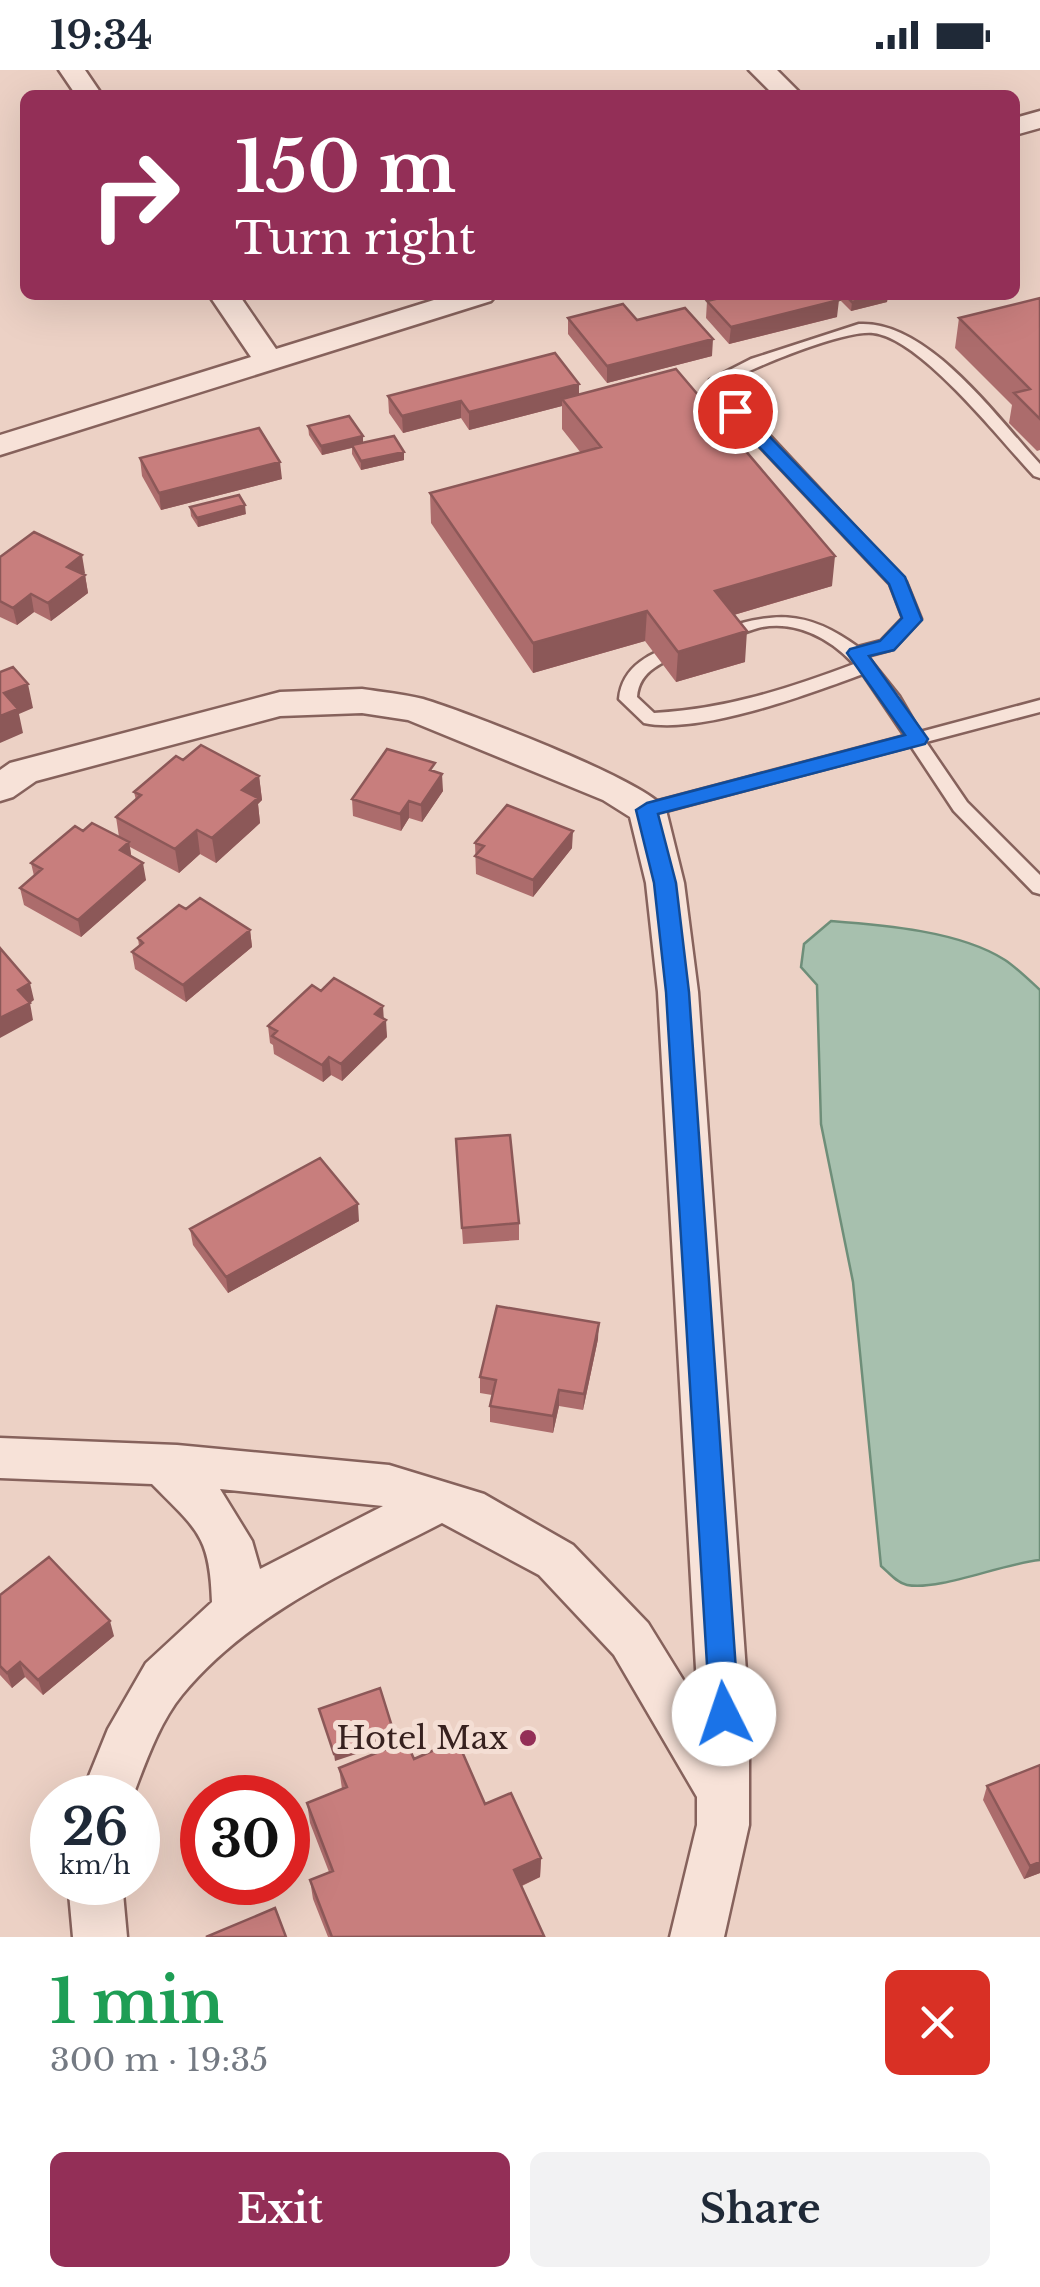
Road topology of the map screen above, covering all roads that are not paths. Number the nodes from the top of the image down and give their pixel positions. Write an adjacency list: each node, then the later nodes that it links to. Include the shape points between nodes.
1 (762, 70): 2 (street)
2 (784, 90)
3 (227, 300): 5 (street)
4 (465, 300): 5 (street)
5 (270, 362): 6 (street)
6 (0, 446)
7 (1040, 474): 8 (lane, via 901,335 877,328 844,332 718,380 735,411 898,582 912,620 887,646)
8 (861, 660): 8 (lane, via 831,634 767,620 642,666 627,686 628,699 650,719 700,717 766,704); 10 (lane)
9 (1040, 706): 10 (lane)
10 (918, 739): 12 (lane); 13 (lane, via 941,783)
11 (0, 788): 12 (street, via 23,772 280,704 362,701 415,709 616,791)
12 (647, 810): 19 (street, via 665,883 678,992 724,1714)
13 (1040, 887)
14 (0, 1458): 15 (street)
15 (162, 1464): 16 (street, via 390,1486); 17 (street, via 211,1512 234,1556)
16 (438, 1500): 17 (street); 19 (street, via 556,1560 631,1638)
17 (237, 1611): 18 (street, via 164,1679)
18 (115, 1775)
19 (723, 1792): 22 (street, via 723,1825)
20 (97, 1905): 21 (street)
21 (100, 1937)
22 (697, 1937)

